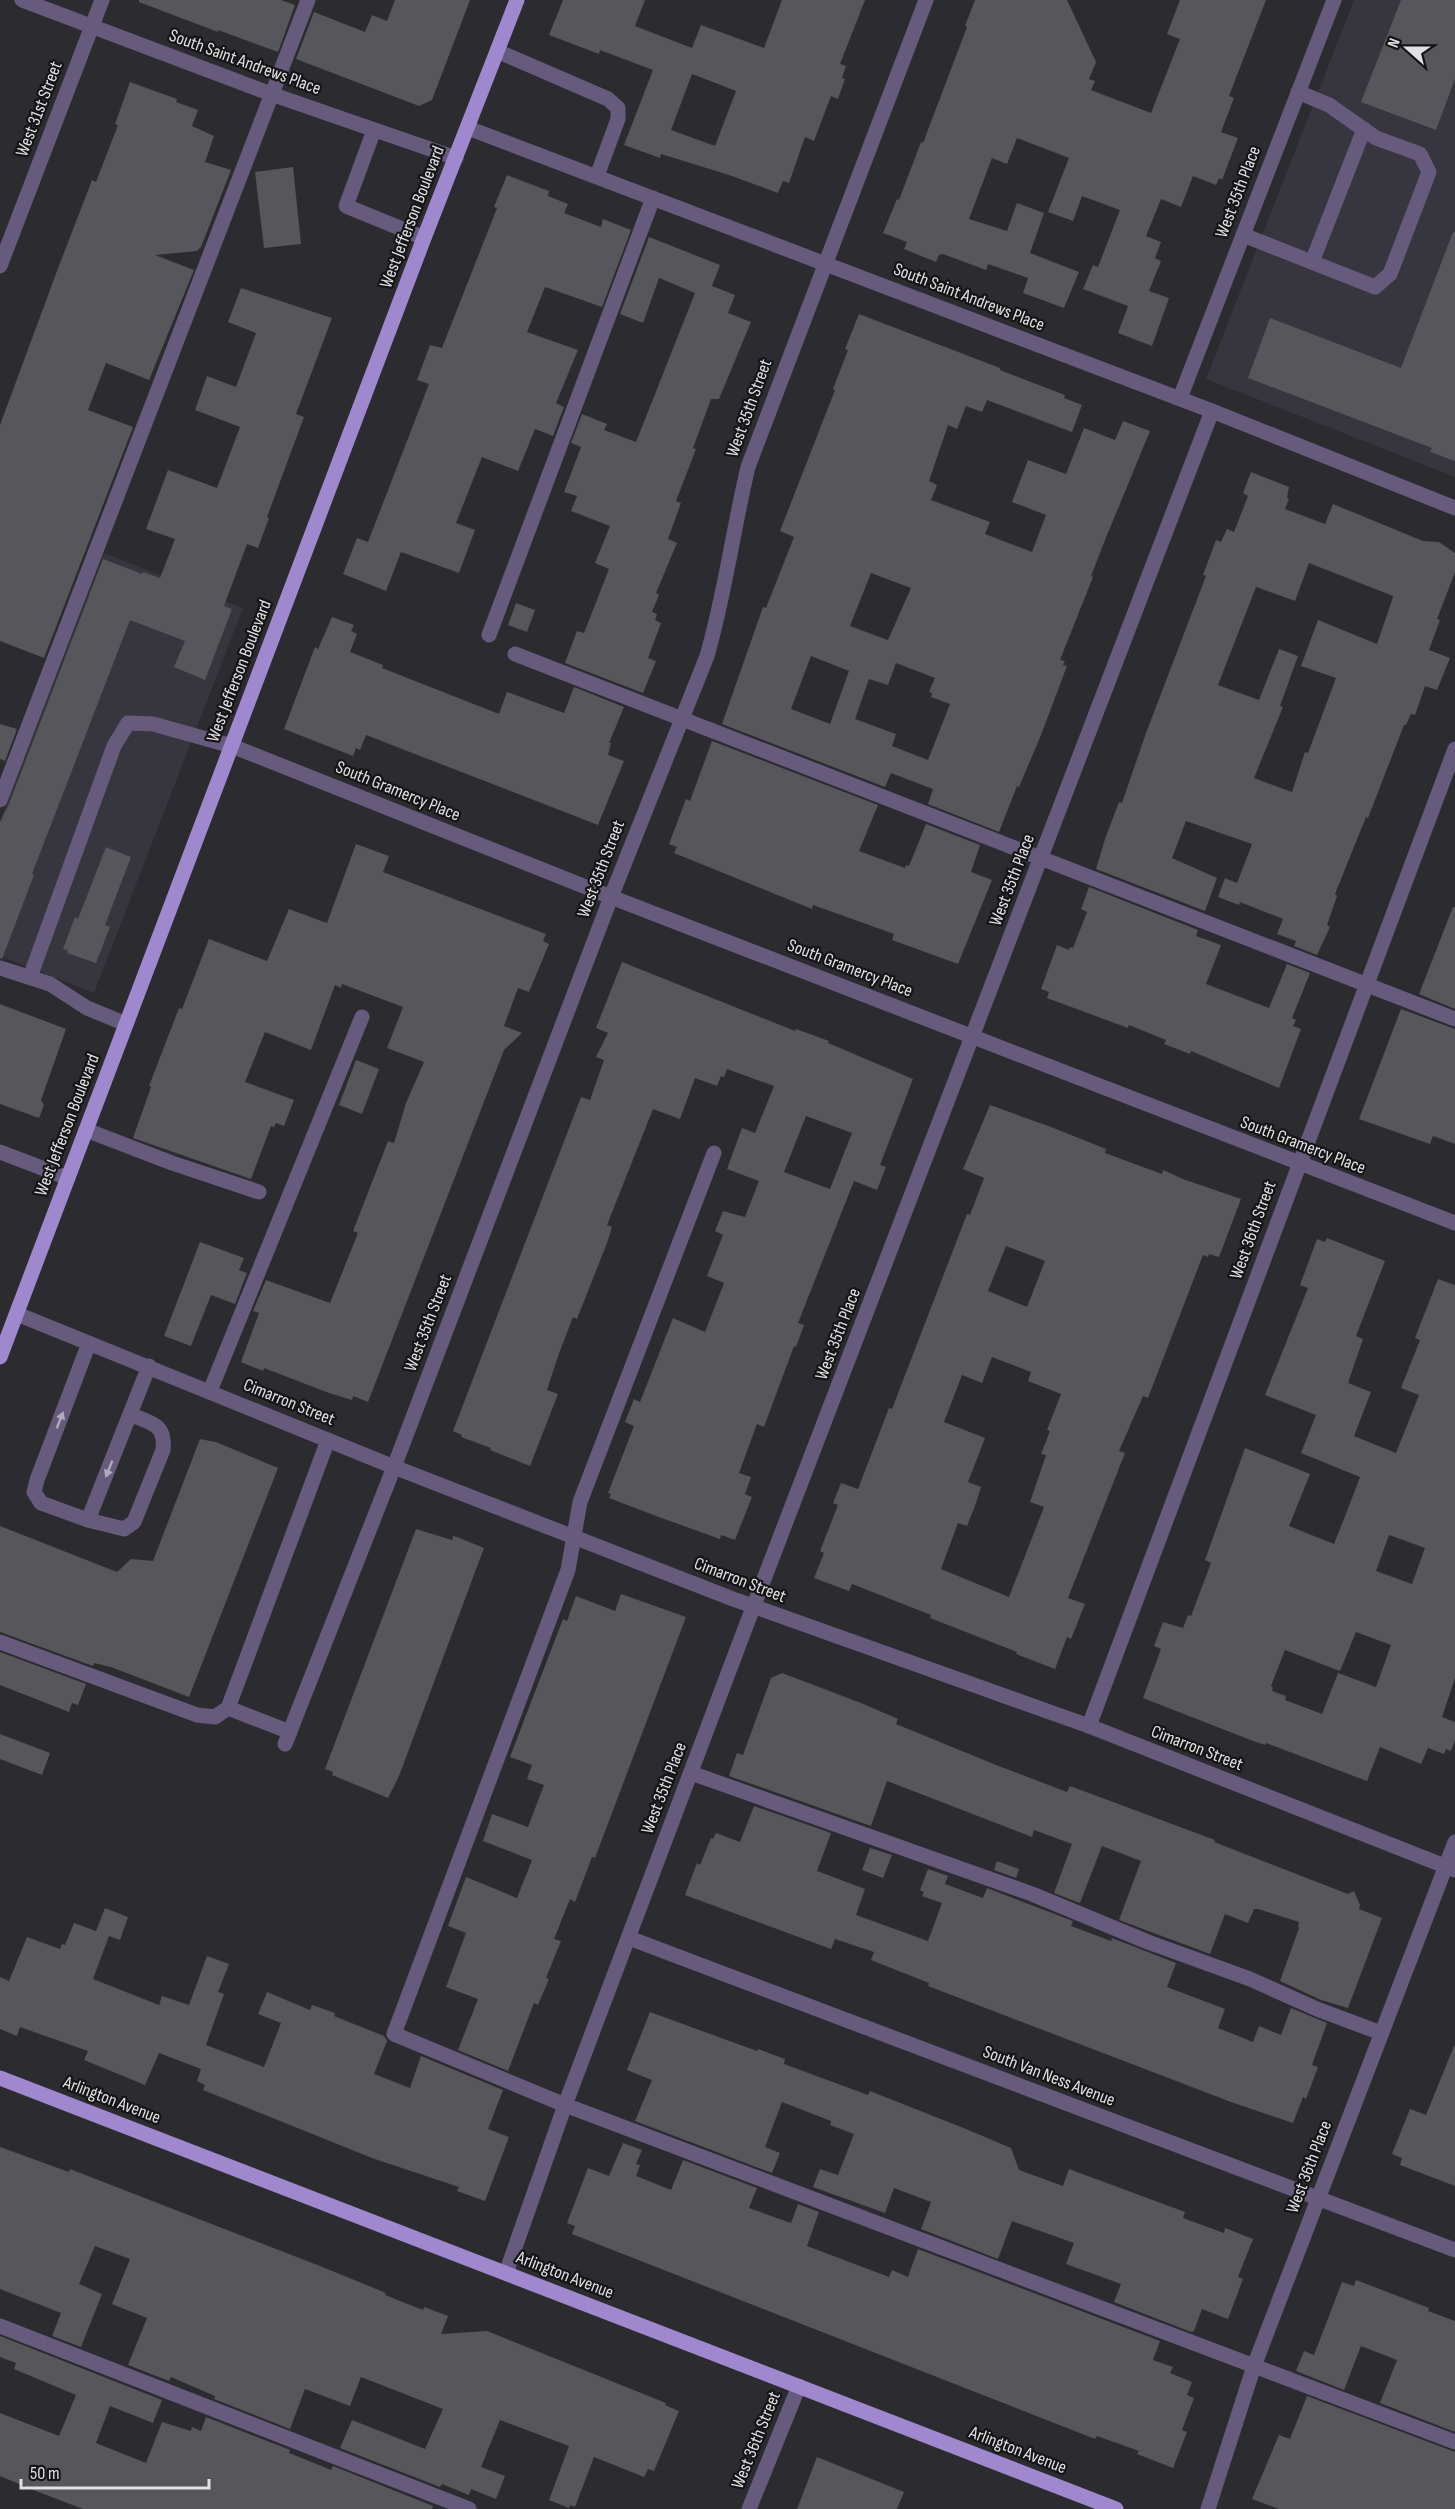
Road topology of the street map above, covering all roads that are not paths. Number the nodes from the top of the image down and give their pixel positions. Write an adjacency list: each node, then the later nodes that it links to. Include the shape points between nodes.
1 (22, 0): 7 (street, South Saint Andrews Place)
2 (102, 0): 7 (street, West 31st Street)
3 (308, 0): 10 (street)
4 (517, 0): 8 (main road, West Jefferson Boulevard)
5 (926, 0): 20 (street, West 35th Street)
6 (1334, 0): 9 (street, West 35th Place)
7 (92, 26): 10 (street, South Saint Andrews Place); 21 (street, West 31st Street)
8 (497, 51): 11 (main road, West Jefferson Boulevard); 15 (street, via 608,99 618,108 618,119)
9 (1298, 93): 12 (street, via 1329,105); 17 (street, West 35th Place)
10 (271, 94): 13 (street, South Saint Andrews Place); 30 (street)
11 (468, 128): 14 (main road, West Jefferson Boulevard); 15 (street, South Saint Andrews Place)
12 (1364, 129): 19 (street); 19 (street, via 1376,138 1420,154 1428,172 1390,274 1375,287)
13 (374, 130): 14 (street, South Saint Andrews Place); 18 (street, via 346,206)
14 (456, 158): 18 (main road, West Jefferson Boulevard)
15 (597, 176): 16 (street, South Saint Andrews Place)
16 (653, 198): 20 (street, South Saint Andrews Place); 25 (street)
17 (1243, 235): 19 (street); 22 (street, West 35th Place)
18 (424, 238): 28 (main road, West Jefferson Boulevard)
19 (1312, 262)
20 (825, 263): 22 (street, South Saint Andrews Place); 27 (street, West 35th Street, via 748,467 717,620)
21 (0, 266)
22 (1180, 398): 23 (street, South Saint Andrews Place)
23 (1212, 411): 24 (street, South Saint Andrews Place); 31 (street, West 35th Place)
24 (1455, 508)
25 (489, 635)
26 (515, 654): 27 (street)
27 (682, 718): 31 (street); 32 (street, West 35th Street)
28 (232, 746): 32 (street, South Gramercy Place); 34 (street, South Gramercy Place, via 153,724 128,723 114,746); 38 (main road, West Jefferson Boulevard)
29 (1455, 749): 35 (street, West 36th Street)
30 (0, 800)
31 (1040, 859): 35 (street); 39 (street, West 35th Place)
32 (611, 897): 39 (street, South Gramercy Place); 54 (street, West 35th Street)
33 (0, 968): 34 (street)
34 (30, 977): 38 (street)
35 (1365, 986): 37 (street); 43 (street, West 36th Street)
36 (362, 1017): 51 (street)
37 (1455, 1019)
38 (126, 1024): 40 (main road, West Jefferson Boulevard)
39 (973, 1037): 43 (street, South Gramercy Place); 57 (street, West 35th Place)
40 (86, 1130): 44 (main road, West Jefferson Boulevard); 45 (street)
41 (0, 1152): 44 (street)
42 (714, 1153): 56 (street, via 580,1502)
43 (1298, 1164): 46 (street, South Gramercy Place); 60 (street, West 36th Street)
44 (68, 1178): 47 (main road, West Jefferson Boulevard)
45 (259, 1192)
46 (1455, 1223)
47 (16, 1314): 48 (street, Cimarron Street); 49 (main road, West Jefferson Boulevard)
48 (89, 1343): 50 (street, Cimarron Street); 55 (street, one-way to 48, via 41,1503 34,1492)
49 (0, 1357)
50 (149, 1366): 51 (street, Cimarron Street); 52 (street)
51 (210, 1391): 53 (street, Cimarron Street)
52 (131, 1415): 55 (street, one-way to 55); 55 (street, via 157,1426 164,1437 163,1450 135,1522 124,1529)
53 (328, 1440): 54 (street, Cimarron Street); 59 (street)
54 (394, 1467): 56 (street, Cimarron Street); 59 (street, West 35th Street, via 288,1738)
55 (88, 1520)
56 (573, 1536): 57 (street, Cimarron Street); 67 (street, via 568,1570 394,2034)
57 (754, 1607): 60 (street, Cimarron Street); 61 (street, West 35th Place)
58 (0, 1642): 59 (street, via 197,1715 215,1717)
59 (228, 1708)
60 (1089, 1726): 63 (street, Cimarron Street)
61 (691, 1773): 64 (street, West 35th Place); 65 (street, via 1032,1894)
62 (1455, 1842): 63 (street, West 36th Place)
63 (1450, 1868): 65 (street, West 36th Place)
64 (630, 1938): 67 (street, West 35th Place); 68 (street, South Van Ness Avenue)
65 (1381, 2033): 68 (street, West 36th Place)
66 (0, 2078): 70 (main road, Arlington Avenue)
67 (565, 2105): 70 (street, West 35th Place); 72 (street)
68 (1318, 2199): 69 (street, South Van Ness Avenue); 72 (street, West 36th Place)
69 (1455, 2250)
70 (506, 2273): 73 (main road, Arlington Avenue)
71 (0, 2326): 75 (street)
72 (1254, 2366): 74 (street); 78 (street, West 36th Place)
73 (799, 2386): 76 (street, West 36th Street); 77 (main road, Arlington Avenue)
74 (1455, 2442)
75 (469, 2509)
76 (749, 2509)
77 (1116, 2509)
78 (1208, 2509)

